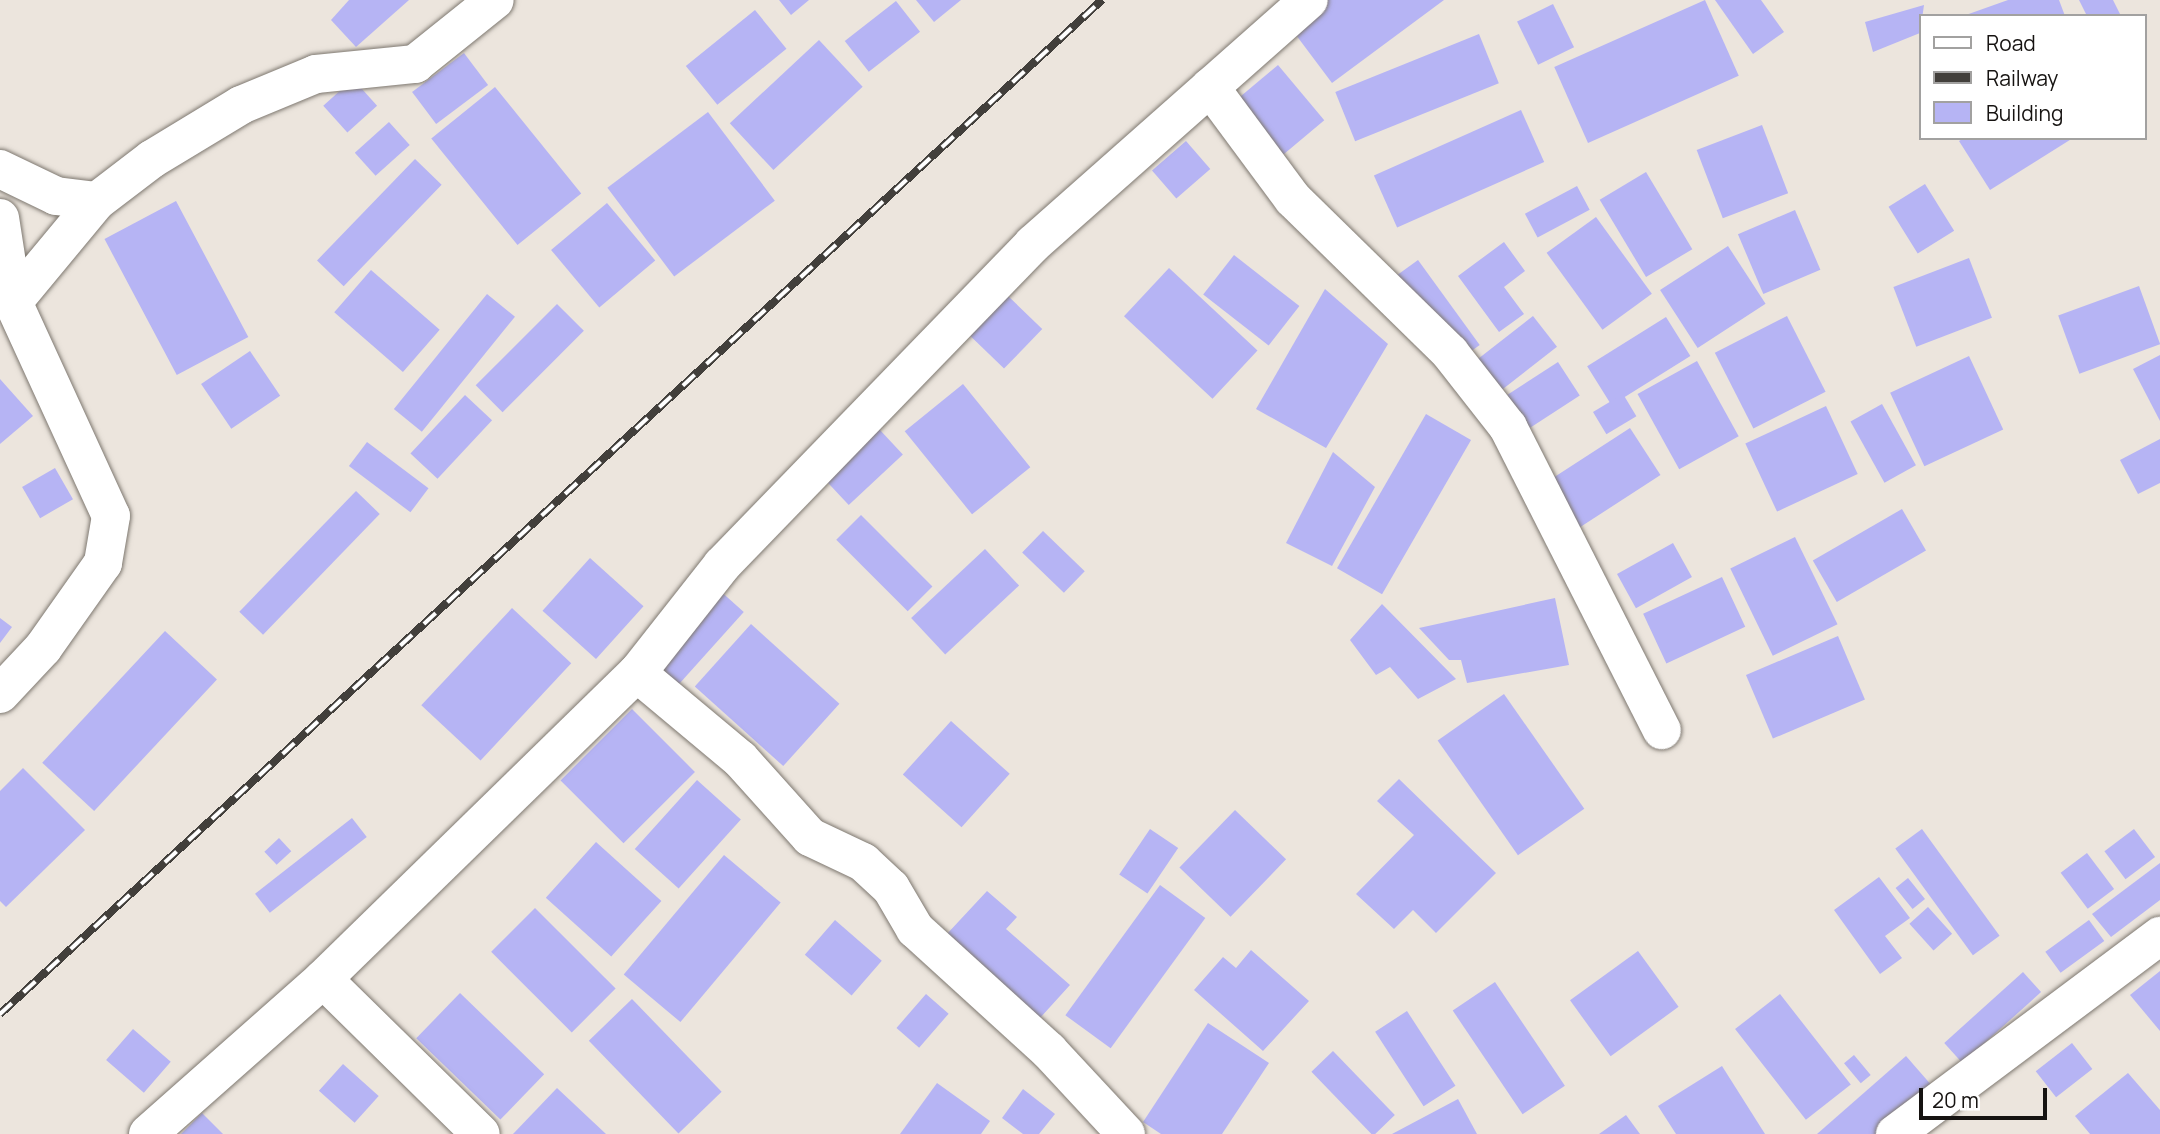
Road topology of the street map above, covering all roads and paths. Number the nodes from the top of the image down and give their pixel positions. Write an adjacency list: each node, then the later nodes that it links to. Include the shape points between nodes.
1 (495, 0): 5 (street, via 415,64 316,74 241,105 152,159)
2 (1309, 0): 3 (street)
3 (1210, 87): 8 (street, via 1033,244 880,398 722,565); 10 (street, via 1293,199 1450,353 1508,428)
4 (0, 169): 5 (street, via 56,197)
5 (97, 201): 7 (street)
6 (0, 218): 7 (street)
7 (13, 302): 9 (street, via 111,516 103,564 43,648)
8 (637, 673): 12 (street); 15 (street, via 740,759 810,837 863,862 891,888 915,929 1049,1051)
9 (0, 694)
10 (1661, 730)
11 (2160, 936): 16 (street)
12 (323, 979): 13 (street); 14 (street)
13 (148, 1134)
14 (481, 1134)
15 (1126, 1134)
16 (1895, 1134)

